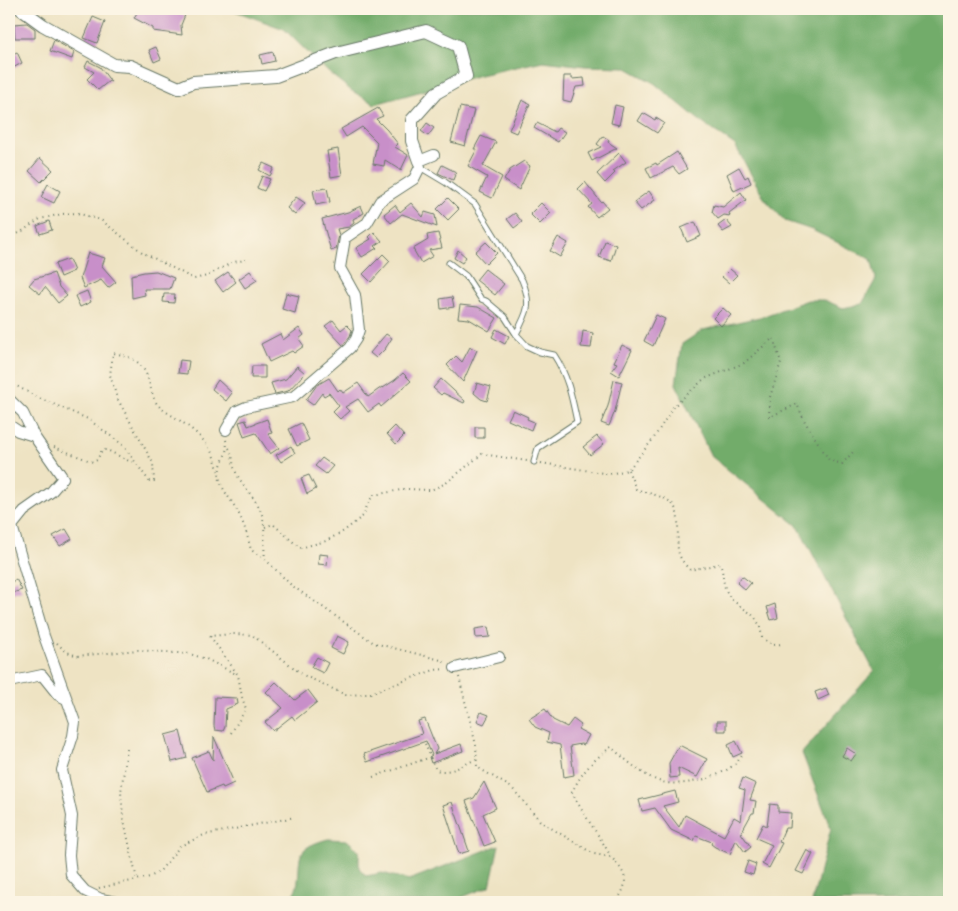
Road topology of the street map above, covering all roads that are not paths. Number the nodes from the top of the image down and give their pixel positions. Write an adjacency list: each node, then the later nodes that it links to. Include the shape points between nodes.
1 (21, 9): 3 (street, via 114,65 130,66 179,88 193,82 276,76 336,52 426,31 458,46 466,76 436,93 412,120 412,141)
2 (434, 155): 3 (street)
3 (420, 164): 5 (lane, via 475,204 522,280 528,293 527,313); 8 (street, via 414,179 380,201 366,223 345,238 340,268 355,295 359,330 353,344 293,397 246,407 237,412)
4 (449, 263): 5 (lane, via 466,276 481,299 505,317)
5 (516, 334): 10 (lane, via 527,346 554,355 571,392 577,422 538,448)
6 (9, 399): 9 (street, via 22,413)
7 (9, 425): 9 (street)
8 (226, 430)
9 (36, 439): 14 (street, via 63,478 51,492 24,511 12,526)
10 (534, 462)
11 (499, 657): 12 (street)
12 (455, 668)
13 (9, 682): 14 (street, via 42,675 58,695)
14 (66, 699): 15 (street, via 75,722 62,770 72,816 71,875 85,891)
15 (116, 902)

